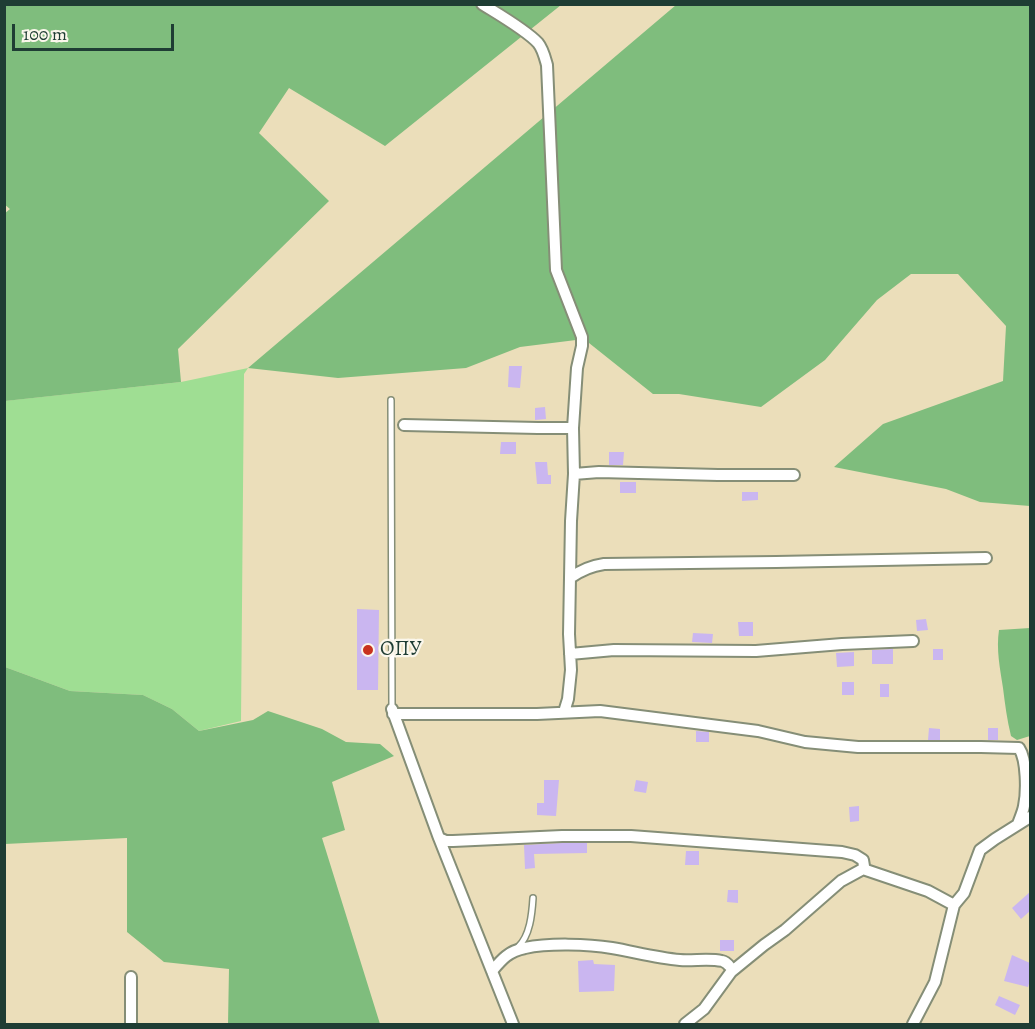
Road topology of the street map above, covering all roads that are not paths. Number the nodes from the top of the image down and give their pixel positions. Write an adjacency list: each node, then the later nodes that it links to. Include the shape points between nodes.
1 (482, 4): 4 (street, via 538,43 547,65 556,270 582,337)
2 (391, 400): 11 (lane)
3 (404, 425): 4 (street)
4 (573, 428): 5 (street)
5 (574, 474): 6 (street); 8 (street)
6 (794, 475)
7 (986, 558): 8 (street, via 604,564 581,570)
8 (570, 578): 10 (street)
9 (913, 641): 10 (street, via 756,651 614,650)
10 (570, 654): 12 (street)
11 (392, 712): 12 (street); 15 (street)
12 (564, 712): 14 (street, via 600,711 858,747 1019,748 1026,784)
13 (1030, 817): 14 (street)
14 (1018, 824): 18 (street, via 980,850 967,887)
15 (439, 838): 16 (street, via 453,841 631,836 842,852 861,857); 20 (street)
16 (863, 869): 18 (street, via 928,891); 21 (street, via 841,881)
17 (533, 898): 19 (lane, via 525,941)
18 (954, 905): 26 (street, via 935,982)
19 (514, 951): 20 (street); 21 (street, via 548,945 612,948 680,960 717,960 725,962)
20 (492, 971): 24 (street)
21 (731, 972): 25 (street, via 704,1009)
22 (131, 977): 23 (street)
23 (132, 1024)
24 (513, 1024)
25 (685, 1024)
26 (913, 1024)

